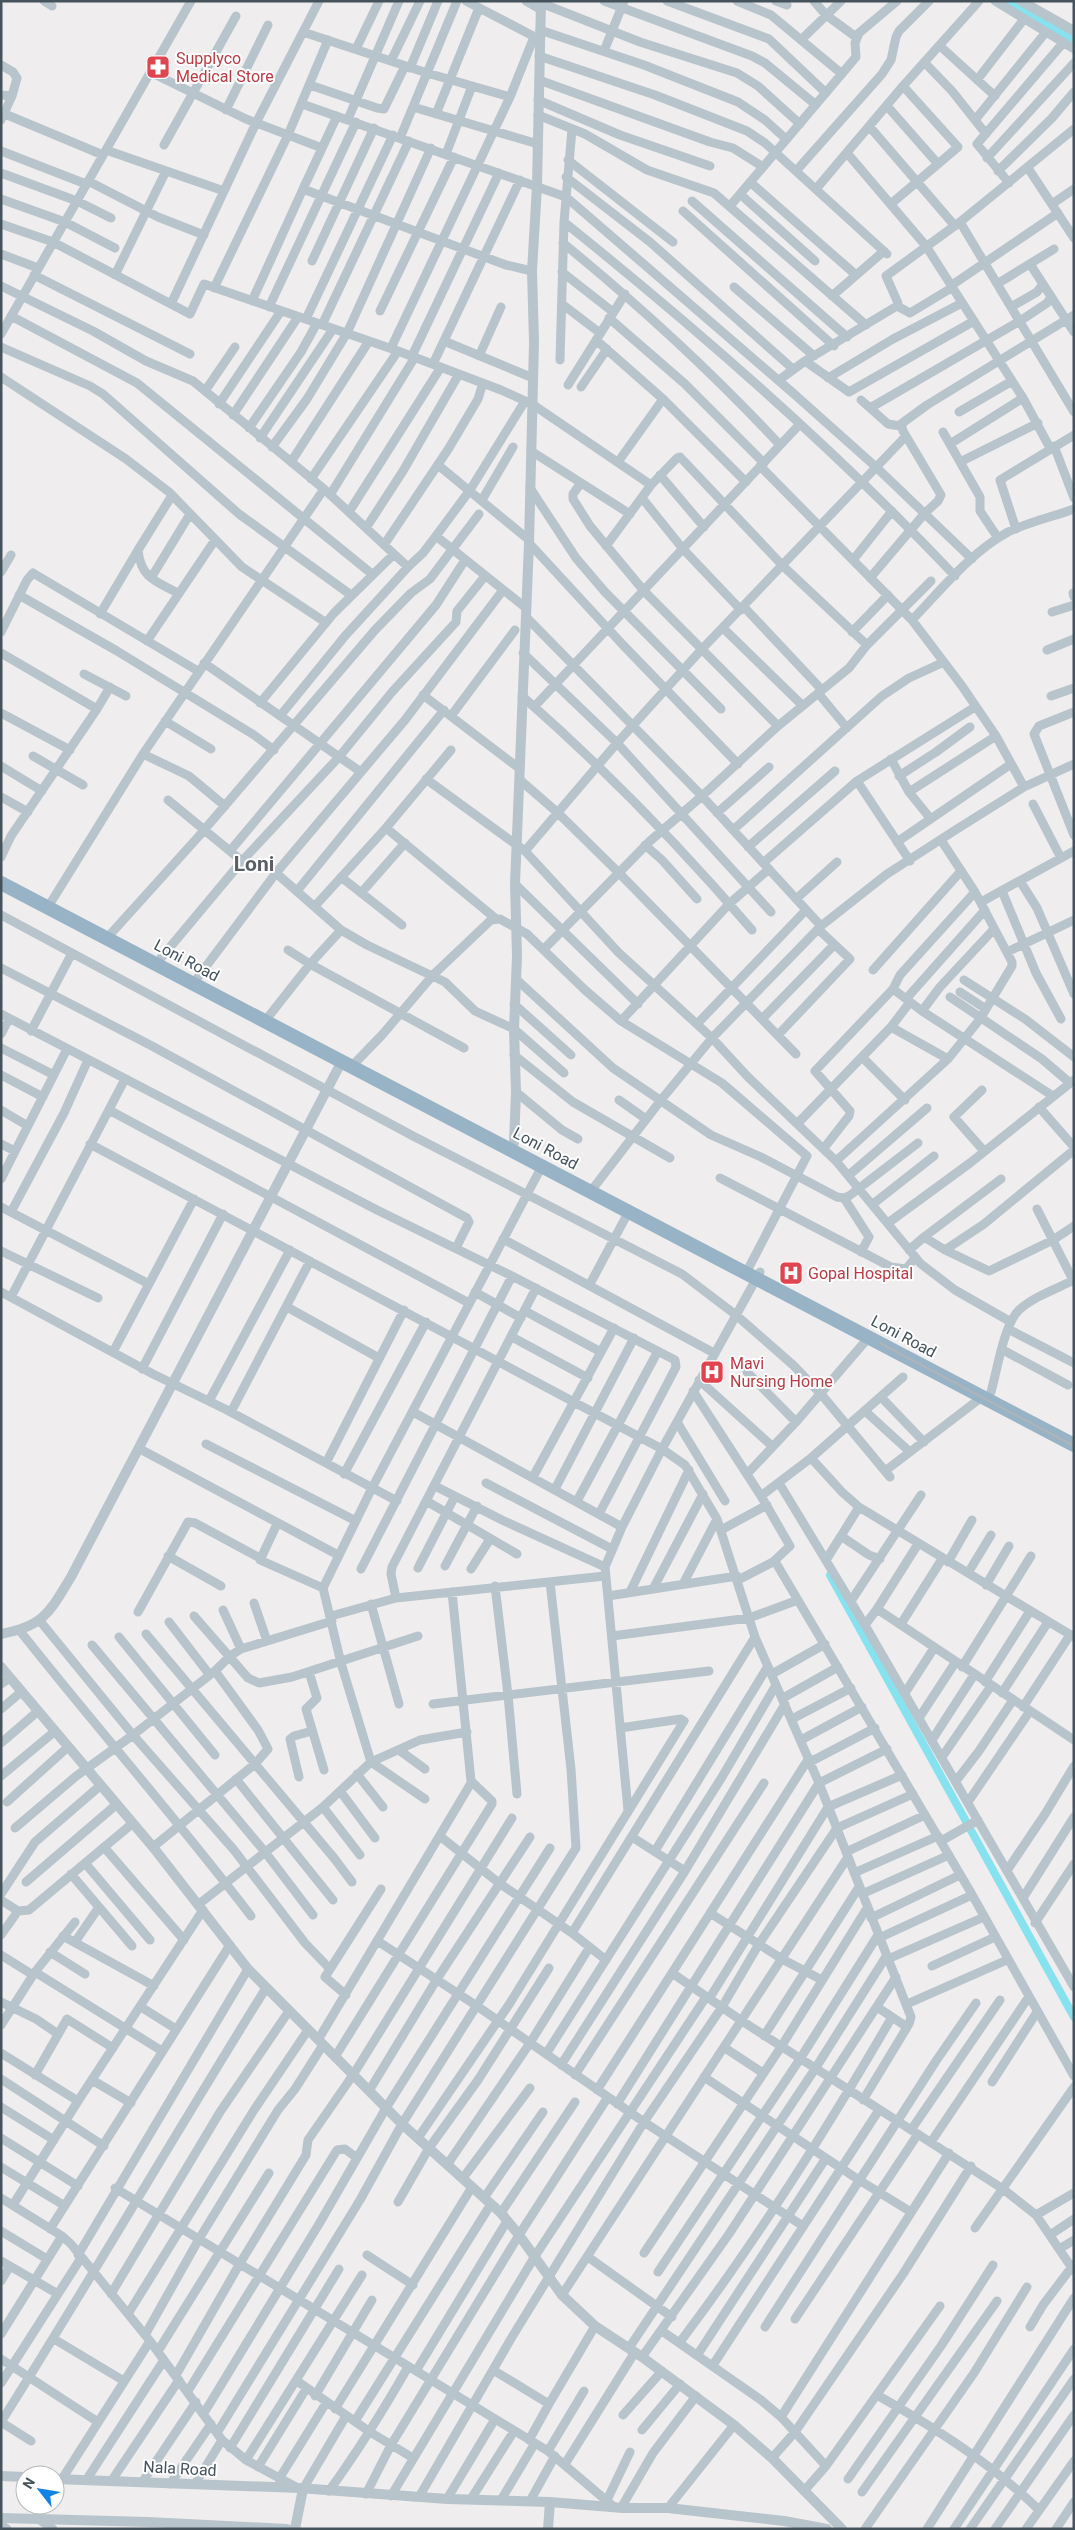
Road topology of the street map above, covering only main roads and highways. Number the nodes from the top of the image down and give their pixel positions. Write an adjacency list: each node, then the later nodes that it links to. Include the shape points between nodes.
1 (1, 874): 3 (highway, Loni Road)
2 (1, 883): 3 (highway, Loni Road)
3 (50, 904): 4 (highway, Loni Road)
4 (109, 935): 5 (highway, Loni Road); 5 (highway, Loni Road, via 198,977)
5 (267, 1017): 6 (highway, Loni Road)
6 (350, 1062): 7 (highway, Loni Road, via 514,1143); 7 (highway, Loni Road, via 542,1166)
7 (593, 1188): 8 (highway, Loni Road); 8 (highway, Loni Road, via 629,1211)
8 (753, 1272): 9 (highway, Loni Road); 9 (highway, Loni Road, via 869,1337)
9 (986, 1394): 10 (highway, Loni Road); 11 (highway, Loni Road)
10 (1074, 1436)
11 (1074, 1446)

